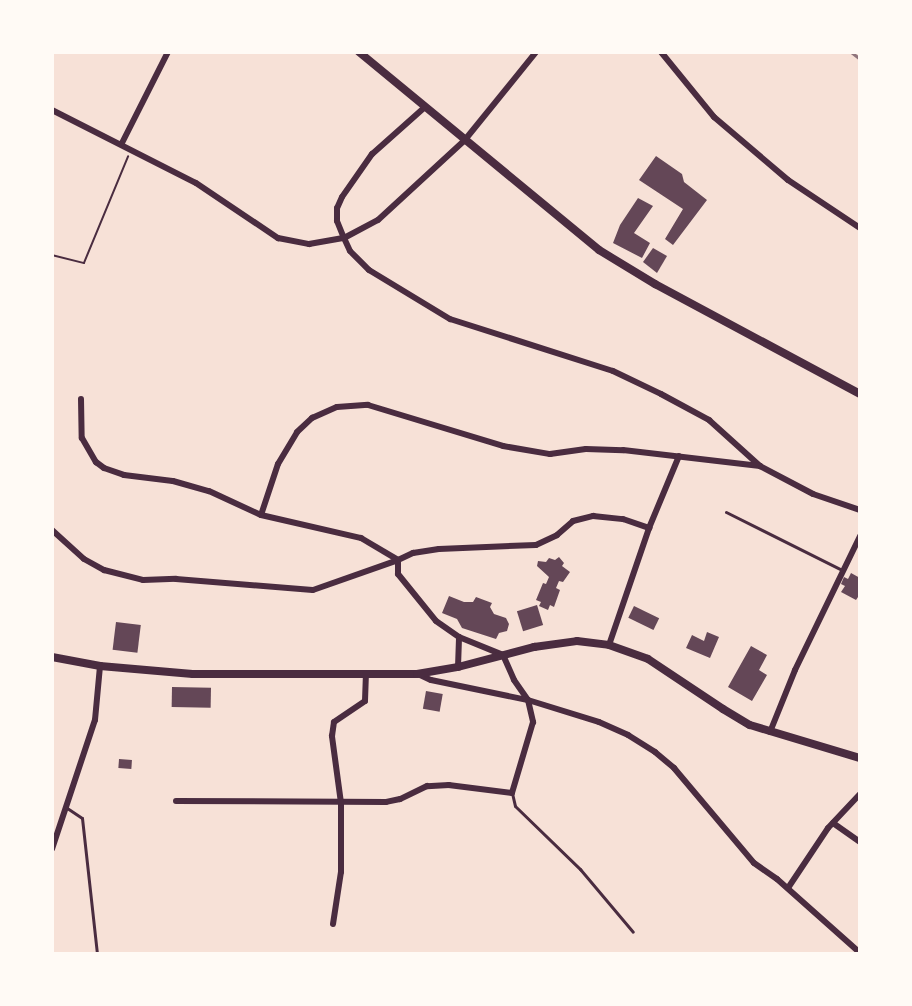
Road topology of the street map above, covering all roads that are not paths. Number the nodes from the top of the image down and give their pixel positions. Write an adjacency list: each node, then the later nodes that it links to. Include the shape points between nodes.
1 (168, 52): 8 (street)
2 (536, 52): 7 (street)
3 (661, 52): 9 (street, via 714,117 788,180)
4 (362, 53): 5 (street)
5 (425, 107): 7 (street); 10 (street, via 372,154 342,197 337,221)
6 (52, 110): 8 (street)
7 (464, 141): 10 (street, via 378,220); 11 (street, via 618,262)
8 (122, 143): 10 (street, via 196,183 278,238 309,244)
9 (860, 228)
10 (344, 238): 14 (street, via 350,251 369,270 450,319 613,371 709,420)
11 (860, 394)
12 (81, 399): 17 (street, via 81,438 104,468 209,490)
13 (679, 456): 14 (street); 17 (street, via 585,449 550,454 502,446 368,405 338,407 312,418 297,432 278,464); 18 (street)
14 (760, 466): 15 (street, via 813,494)
15 (860, 510)
16 (726, 512): 22 (lane)
17 (261, 514): 21 (street, via 361,538)
18 (649, 528): 21 (street, via 623,519 594,516 573,521 557,535 536,545 439,549); 24 (street)
19 (52, 530): 21 (street, via 84,559 104,570 143,580 313,590)
20 (860, 536): 22 (street)
21 (398, 560): 23 (street, via 398,574 411,592 436,621)
22 (844, 571): 32 (street, via 795,670)
23 (459, 637): 25 (street); 28 (street)
24 (609, 645): 25 (street, via 577,641); 32 (street, via 648,659 723,709)
25 (504, 655): 28 (street); 31 (street, via 514,681)
26 (52, 657): 27 (street)
27 (100, 666): 29 (street, via 194,674); 38 (street, via 95,720)
28 (458, 667): 30 (street)
29 (366, 674): 30 (street); 37 (street, via 365,701 334,722 332,736)
30 (417, 674): 31 (street)
31 (528, 700): 34 (street, via 533,722); 42 (street, via 599,722 655,752 674,768 754,863)
32 (770, 732): 33 (street)
33 (860, 758)
34 (512, 793): 37 (street, via 427,786 400,799); 44 (lane, via 515,806 580,869)
35 (860, 794): 39 (street)
36 (176, 801): 37 (street)
37 (341, 803): 43 (street, via 341,872)
38 (67, 808): 41 (street); 46 (lane, via 82,818)
39 (833, 823): 40 (street); 42 (street)
40 (860, 842)
41 (52, 849)
42 (788, 888): 45 (street)
43 (333, 924)
44 (633, 932)
45 (860, 953)
46 (97, 954)

